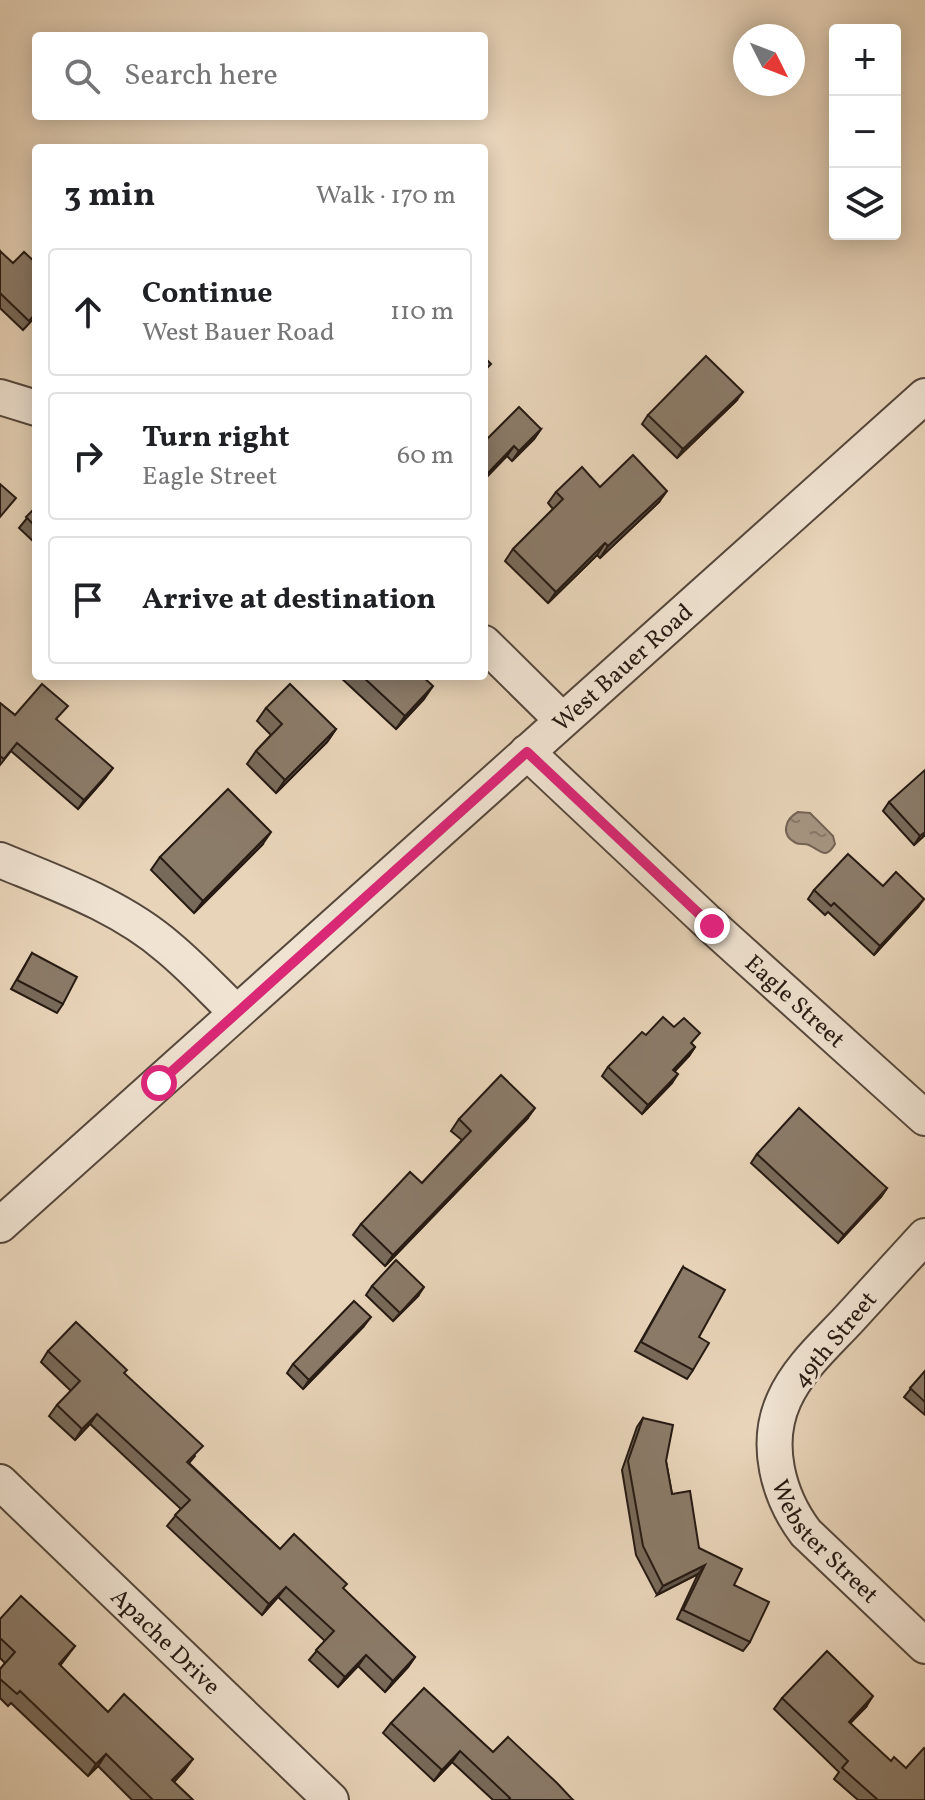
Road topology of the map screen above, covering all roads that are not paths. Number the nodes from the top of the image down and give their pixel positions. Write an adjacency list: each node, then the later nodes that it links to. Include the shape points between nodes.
1 (925, 396): 5 (street, West Bauer Road)
2 (0, 397): 3 (street)
3 (32, 407)
4 (488, 647): 5 (street)
5 (562, 720): 6 (street, West Bauer Road)
6 (527, 752): 8 (street, West Bauer Road); 9 (street, Eagle Street)
7 (0, 860): 8 (street, via 117,912 168,946)
8 (236, 1012): 10 (street, West Bauer Road)
9 (925, 1118)
10 (0, 1225)
11 (925, 1236): 12 (street, 49th Street, via 804,1368 784,1400)
12 (775, 1458): 14 (street, Webster Street, via 782,1494 806,1533)
13 (0, 1482): 15 (street, Apache Drive)
14 (925, 1646)
15 (331, 1800)

